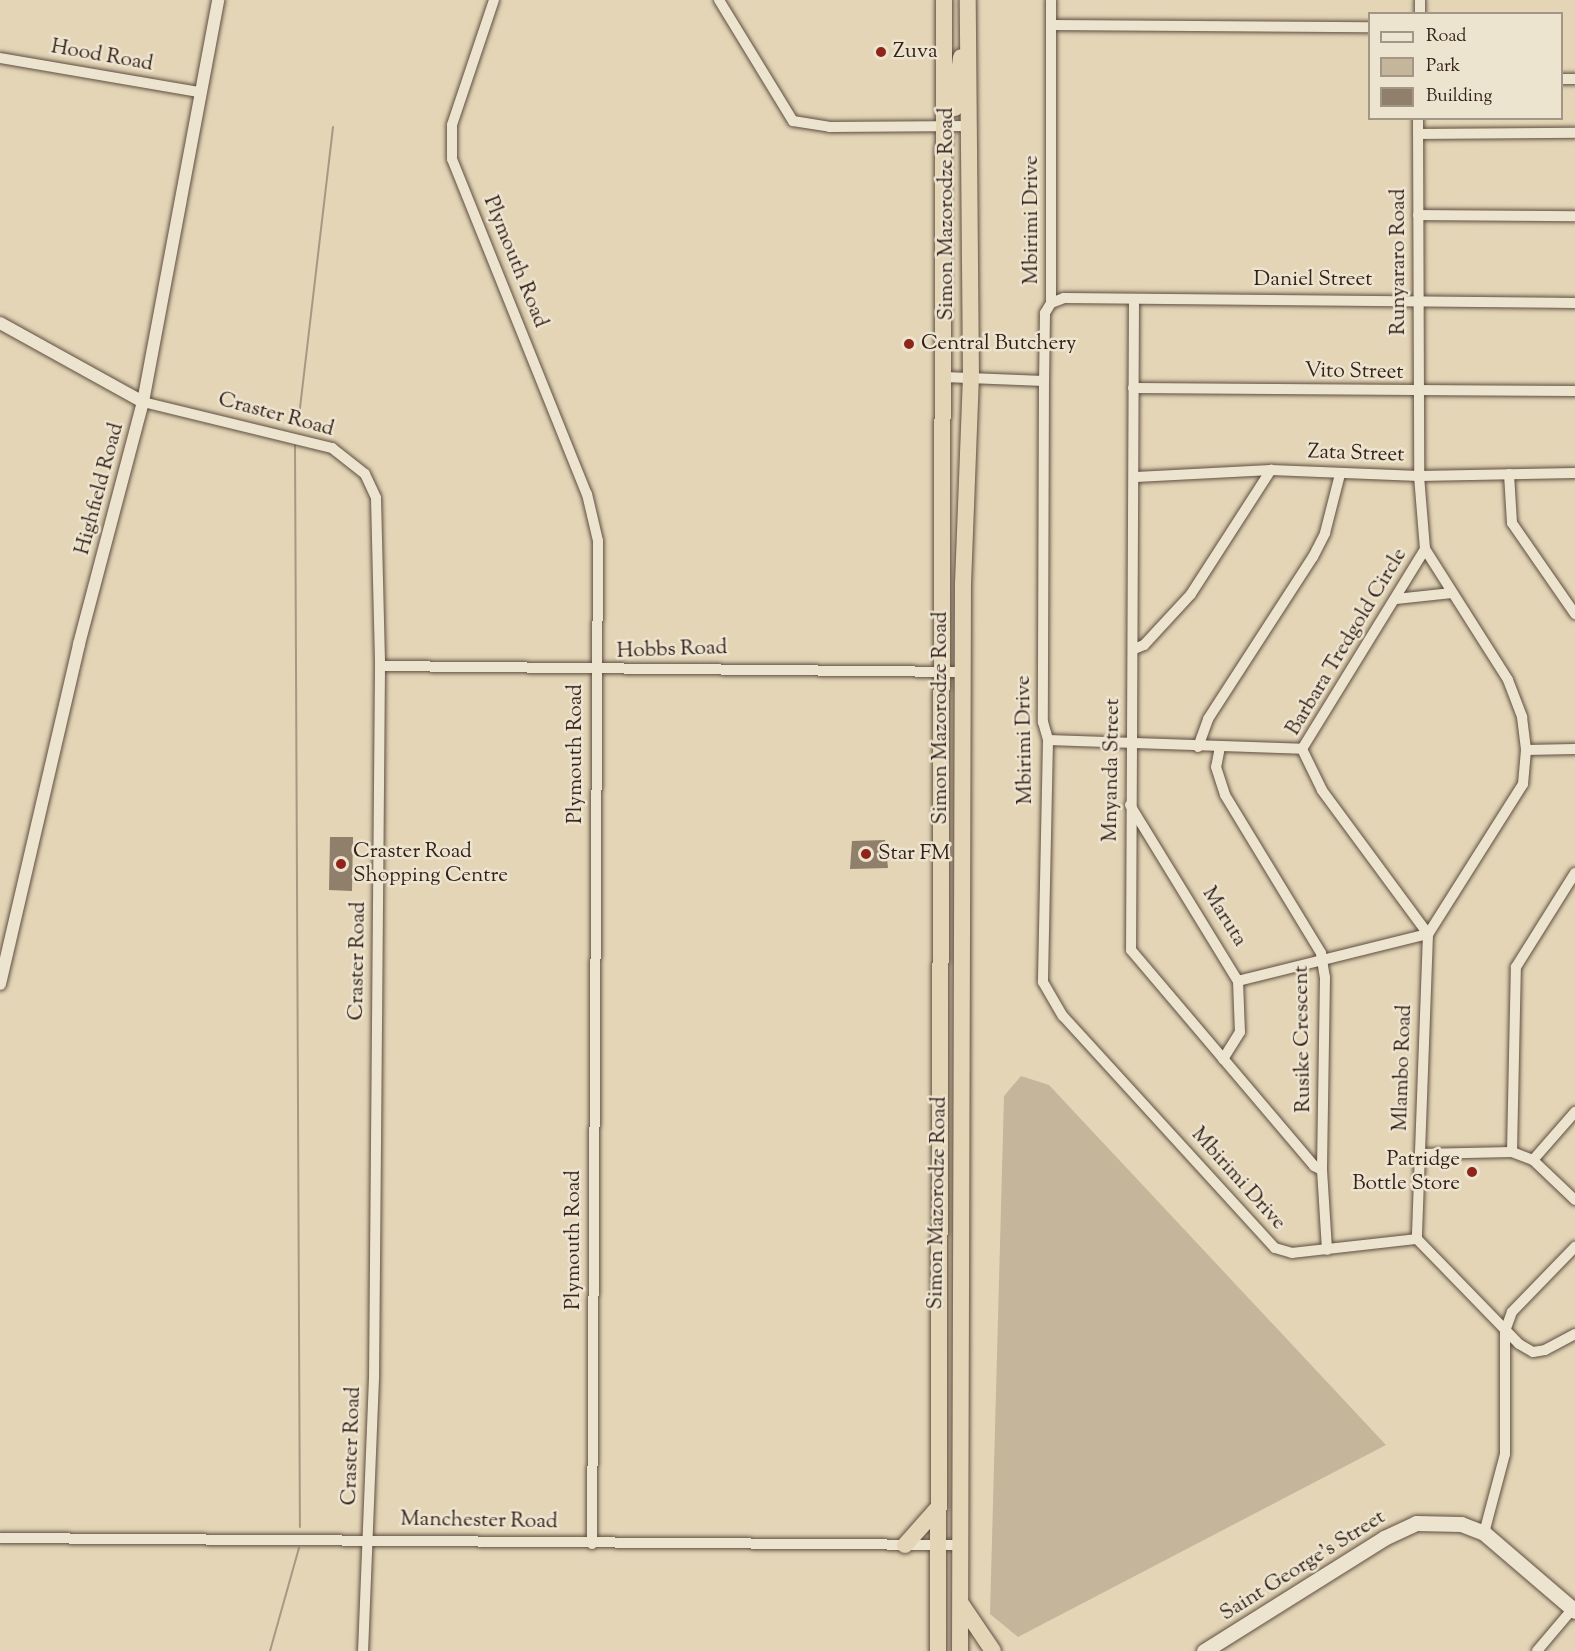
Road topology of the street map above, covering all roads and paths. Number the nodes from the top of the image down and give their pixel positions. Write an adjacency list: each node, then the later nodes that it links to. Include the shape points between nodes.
1 (218, 0): 11 (street, Highfield Road)
2 (494, 0): 44 (street, Plymouth Road, via 452,125 452,159 596,522)
3 (719, 0): 13 (street, via 793,121 829,127)
4 (944, 0): 13 (highway, Simon Mazorodze Road)
5 (968, 0): 9 (highway, Simon Mazorodze Road)
6 (1052, 0): 7 (street, Mbirimi Drive)
7 (1052, 25): 8 (street); 21 (street, Mbirimi Drive)
8 (1368, 27)
9 (967, 42): 13 (highway, via 957,70 955,109); 14 (highway, Simon Mazorodze Road)
10 (0, 58): 11 (street, Hood Road)
11 (198, 92): 30 (street, Highfield Road, via 175,247)
12 (1418, 120): 16 (street, Runyararo Road)
13 (945, 126): 14 (street); 24 (highway, Simon Mazorodze Road)
14 (970, 126): 25 (highway, Simon Mazorodze Road)
15 (1575, 133): 16 (street)
16 (1418, 134): 17 (street, Runyararo Road)
17 (1418, 215): 18 (street); 20 (street, Runyararo Road)
18 (1575, 216)
19 (1134, 299): 20 (street, Daniel Street); 21 (street, Daniel Street, via 1064,298); 27 (street, Mnyanda Street)
20 (1418, 300): 22 (street, Daniel Street); 29 (street, Runyararo Road)
21 (1052, 303): 26 (street, Mbirimi Drive, via 1045,313)
22 (1575, 303)
23 (0, 323): 30 (street)
24 (944, 377): 25 (street); 45 (highway, Simon Mazorodze Road)
25 (971, 377): 26 (street); 38 (highway, Simon Mazorodze Road)
26 (1044, 381): 47 (street, Mbirimi Drive, via 1043,722)
27 (1133, 388): 29 (street, Vito Street); 36 (street, Mnyanda Street)
28 (1575, 391): 29 (street, Vito Street)
29 (1419, 392): 35 (street, Runyararo Road)
30 (143, 402): 43 (street, Craster Road, via 332,448 365,474 375,498); 59 (street, Highfield Road, via 79,644)
31 (1271, 470): 33 (street, Zata Street); 36 (street, Zata Street); 42 (street, via 1191,594 1144,645)
32 (1575, 473): 34 (street, Zata Street)
33 (1340, 474): 35 (street, Zata Street); 49 (street, via 1325,533 1313,557 1208,719)
34 (1509, 474): 35 (street, Zata Street); 41 (street, via 1512,523)
35 (1419, 476): 37 (street, Runyararo Road)
36 (1136, 477): 42 (street, Mnyanda Street)
37 (1425, 549): 39 (street, Barbara Tredgold Circle); 40 (street, Barbara Tredgold Circle)
38 (963, 584): 45 (highway, via 952,614 952,654); 46 (highway, Simon Mazorodze Road)
39 (1452, 593): 40 (street); 53 (street, Barbara Tredgold Circle, via 1508,680 1522,717)
40 (1396, 599): 51 (street, Barbara Tredgold Circle)
41 (1575, 614)
42 (1134, 649): 48 (street, Mnyanda Street)
43 (381, 666): 44 (street, Hobbs Road); 76 (street, Craster Road)
44 (596, 672): 45 (street, Hobbs Road, via 735,667); 77 (street, Plymouth Road)
45 (943, 672): 46 (street, Hobbs Road); 73 (highway, Simon Mazorodze Road)
46 (964, 672): 72 (highway, Simon Mazorodze Road)
47 (1048, 740): 48 (street); 69 (street, Mbirimi Drive, via 1042,982 1048,996 1275,1248 1292,1253)
48 (1132, 747): 49 (street); 54 (street, Mnyanda Street)
49 (1198, 747): 50 (street)
50 (1220, 747): 51 (street); 57 (street, Rusike Crescent, via 1216,766 1225,795 1312,935)
51 (1302, 749): 56 (street, Barbara Tredgold Circle, via 1327,798)
52 (1575, 749): 53 (street)
53 (1526, 750): 56 (street, Barbara Tredgold Circle, via 1523,784)
54 (1130, 805): 58 (street, Maruta); 60 (street, Mnyanda Street, via 1131,950)
55 (1575, 873): 62 (street, via 1516,967)
56 (1428, 934): 57 (street); 63 (street, Mlambo Road)
57 (1322, 960): 58 (street); 65 (street, Rusike Crescent)
58 (1238, 981): 60 (street, Maruta, via 1240,1032)
59 (0, 984)
60 (1223, 1059): 65 (street, Mnyanda Street, via 1314,1166)
61 (1575, 1112): 64 (street)
62 (1512, 1152): 63 (street); 64 (street)
63 (1420, 1154): 67 (street, Mlambo Road)
64 (1533, 1160): 66 (street)
65 (1322, 1170): 69 (street, Rusike Crescent)
66 (1575, 1200)
67 (1417, 1239): 69 (street, Mbirimi Drive); 70 (street)
68 (1575, 1247): 70 (street, via 1512,1312)
69 (1327, 1250)
70 (1505, 1331): 71 (street, via 1533,1352); 74 (street, via 1505,1454)
71 (1575, 1334)
72 (958, 1466): 79 (highway, via 946,1496 945,1536); 80 (highway, Simon Mazorodze Road)
73 (936, 1509): 78 (highway); 79 (highway, Simon Mazorodze Road)
74 (1484, 1533): 82 (main road, Saint George's Street); 89 (main road, Saint George's Street, via 1438,1521 1398,1530)
75 (0, 1538): 76 (street, Manchester Road)
76 (368, 1538): 77 (street, Manchester Road); 84 (street, Craster Road)
77 (592, 1544): 78 (street, Manchester Road)
78 (905, 1545): 79 (street, Manchester Road)
79 (936, 1545): 80 (street, Manchester Road); 83 (highway, Simon Mazorodze Road)
80 (957, 1545): 81 (highway, Simon Mazorodze Road)
81 (959, 1599): 86 (highway, via 949,1620); 87 (highway, Simon Mazorodze Road); 88 (highway, via 971,1625)
82 (1574, 1609): 90 (street)
83 (938, 1643): 85 (highway)
84 (363, 1651)
85 (932, 1651)
86 (949, 1651)
87 (960, 1651)
88 (993, 1651)
89 (1204, 1651)
90 (1538, 1651)

